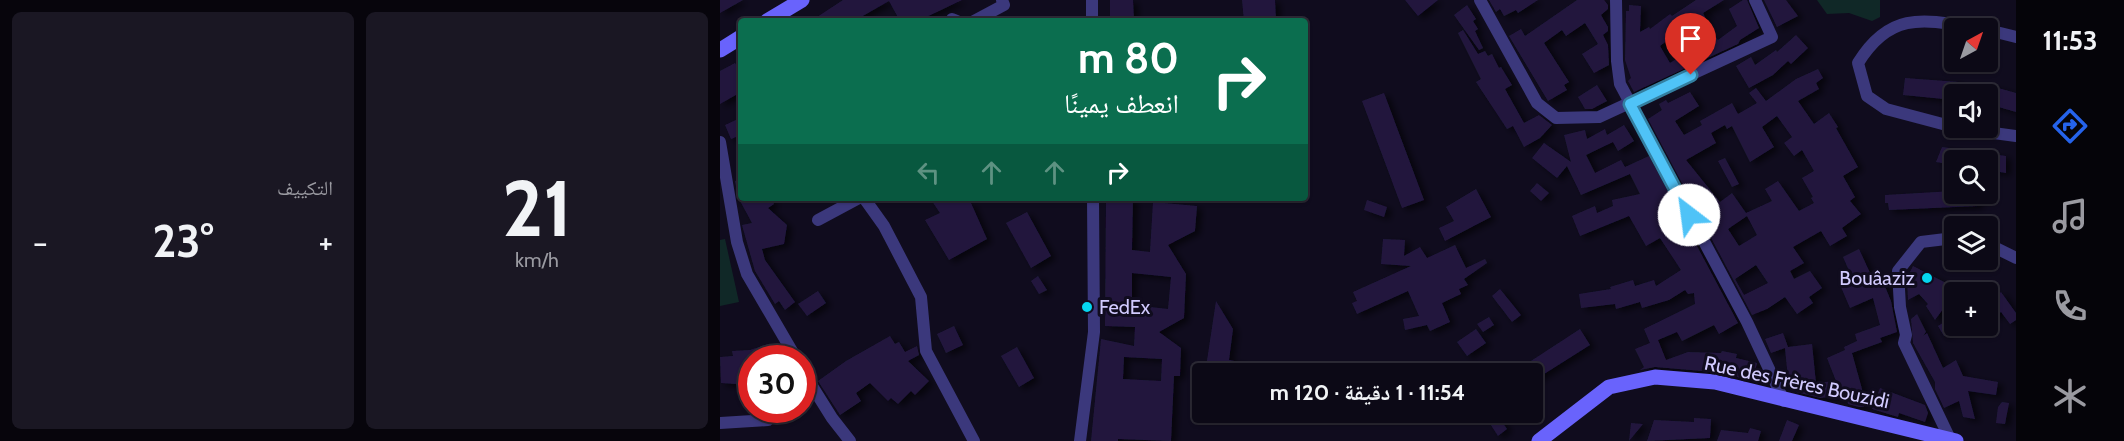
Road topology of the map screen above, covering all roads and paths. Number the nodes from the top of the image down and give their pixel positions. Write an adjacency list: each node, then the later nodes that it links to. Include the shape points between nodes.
1 (802, 0): 7 (main road)
2 (1002, 0): 8 (street, via 1004,5)
3 (1092, 0): 9 (street)
4 (1480, 0): 15 (street, via 1537,103 1556,118 1599,117)
5 (1616, 0): 15 (street, via 1620,84)
6 (1755, 0): 15 (street, via 1772,37)
7 (772, 18)
8 (980, 18)
9 (1092, 18)
10 (1944, 23): 16 (street, via 1894,26 1872,41 1858,63 1867,96 1886,109)
11 (1998, 32): 12 (street)
12 (2016, 37)
13 (738, 39): 14 (main road)
14 (720, 50)
15 (1630, 104): 29 (street, via 1747,322)
16 (1944, 124)
17 (1998, 133): 18 (street)
18 (2016, 136)
19 (720, 142): 27 (street, via 737,242 747,274)
20 (853, 201): 23 (street)
21 (866, 201): 34 (street, via 884,226 921,297 926,351)
22 (1093, 201): 35 (street, via 1094,332)
23 (818, 220)
24 (1944, 239): 37 (street, via 1921,242 1899,271 1900,307 1904,343)
25 (1998, 249): 26 (street)
26 (2016, 258)
27 (788, 345)
28 (816, 392): 33 (street)
29 (1784, 401): 32 (main road, Rue des Frères Bouzidi); 36 (main road, Rue des Frères Bouzidi, via 1714,382 1655,377 1609,387)
30 (738, 422): 31 (street)
31 (720, 423)
32 (1932, 438): 37 (main road, Rue des Frères Bouzidi)
33 (850, 441)
34 (974, 441)
35 (1080, 441)
36 (1539, 441)
37 (1953, 441)

